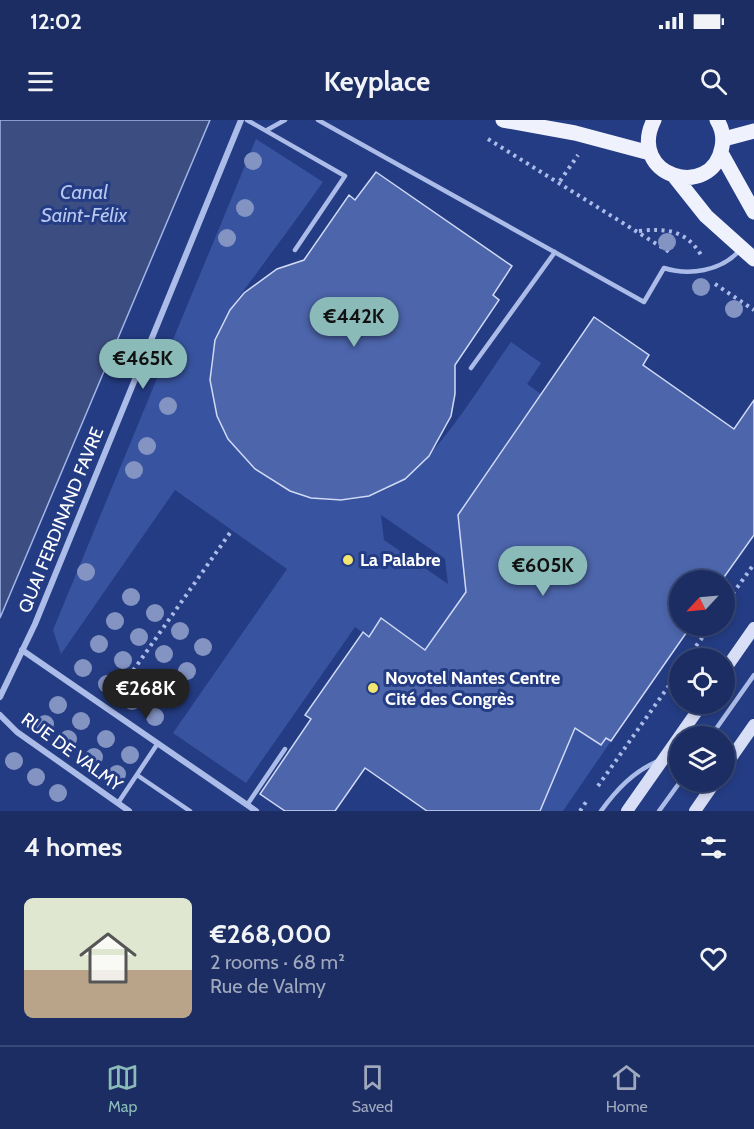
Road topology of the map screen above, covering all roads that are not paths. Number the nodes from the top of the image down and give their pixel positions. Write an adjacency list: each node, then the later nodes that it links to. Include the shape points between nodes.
1 (241, 120): 20 (street, QUAI FERDINAND FAVRE)
2 (247, 120): 8 (lane)
3 (285, 120): 8 (lane)
4 (318, 120): 16 (lane)
5 (503, 120): 11 (main road, via 575,133)
6 (654, 120): 11 (main road, via 648,141)
7 (717, 120): 10 (main road)
8 (267, 130): 15 (lane, via 345,176)
9 (754, 131): 10 (main road)
10 (723, 146): 12 (main road, via 714,165 703,174); 13 (main road)
11 (650, 153): 12 (main road, via 664,171)
12 (675, 177): 14 (main road, via 706,216)
13 (754, 212)
14 (741, 249): 16 (lane, via 729,261 692,273 664,268 644,302); 17 (main road)
15 (295, 250)
16 (555, 252): 18 (lane)
17 (754, 259)
18 (471, 368)
19 (754, 628): 21 (main road)
20 (22, 650): 23 (street, QUAI FERDINAND FAVRE); 28 (street)
21 (735, 655)
22 (754, 675): 27 (lane)
23 (0, 697)
24 (695, 714): 31 (main road)
25 (0, 715): 35 (street, RUE DE VALMY, via 17,732)
26 (754, 725): 30 (main road)
27 (718, 726)
28 (158, 743): 32 (lane); 36 (street)
29 (285, 749): 36 (lane)
30 (735, 752)
31 (664, 759): 40 (lane, via 641,768); 41 (main road)
32 (137, 775): 35 (lane); 38 (lane)
33 (673, 792): 42 (lane)
34 (708, 792): 43 (main road)
35 (118, 803): 37 (street, RUE DE VALMY)
36 (247, 805): 39 (street)
37 (129, 811)
38 (190, 811)
39 (256, 811)
40 (601, 811)
41 (627, 811)
42 (660, 811)
43 (695, 811)

